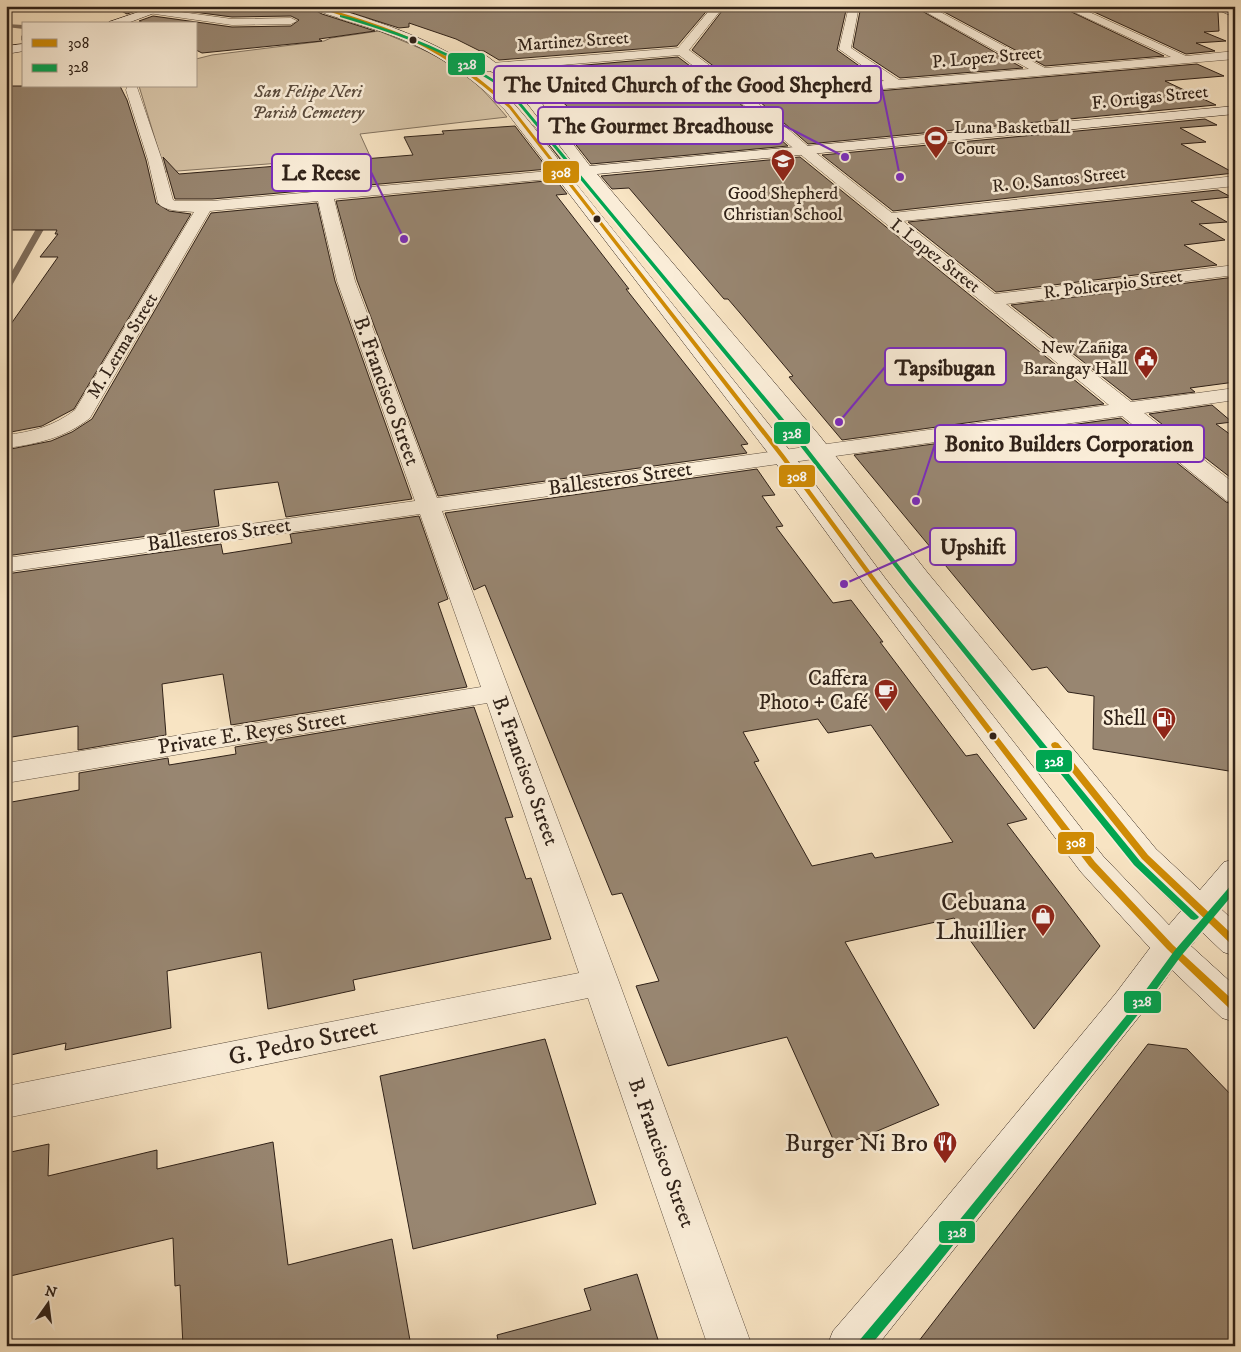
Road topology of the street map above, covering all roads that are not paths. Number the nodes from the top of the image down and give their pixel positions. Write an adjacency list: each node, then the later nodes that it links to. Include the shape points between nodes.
1 (168, 6): 9 (street)
2 (314, 6): 17 (street, via 414,39)
3 (344, 6): 16 (street, via 413,27)
4 (719, 6): 13 (street)
5 (854, 6): 19 (street, via 845,49)
6 (920, 6): 18 (street)
7 (1066, 6): 15 (street)
8 (1214, 6): 10 (street)
9 (152, 11): 11 (street, via 232,22); 12 (street)
10 (1235, 14)
11 (291, 21)
12 (119, 22)
13 (682, 52): 16 (street, Martinez Street); 21 (street, I. Lopez Street)
14 (1235, 55): 15 (street, P. Lopez Street)
15 (1185, 59): 18 (street, P. Lopez Street)
16 (494, 66): 17 (street, Martinez Street); 24 (street, via 535,104)
17 (467, 69): 25 (street, via 510,107)
18 (1042, 71): 19 (street, P. Lopez Street)
19 (897, 84): 21 (street, P. Lopez Street)
20 (132, 90): 28 (street, F. Ortigas Street, via 166,203)
21 (743, 97): 23 (street, I. Lopez Street)
22 (1235, 110): 23 (street, F. Ortigas Street)
23 (805, 151): 24 (street, F. Ortigas Street); 29 (street, I. Lopez Street)
24 (587, 171): 25 (street, F. Ortigas Street); 35 (street)
25 (560, 174): 27 (street, F. Ortigas Street); 36 (street)
26 (1235, 181): 29 (street, R. O. Santos Street)
27 (325, 196): 28 (street, F. Ortigas Street); 38 (street, B. Francisco Street, via 346,281)
28 (206, 206): 34 (street, M. Lerma Street, via 83,414 69,426 38,438)
29 (888, 218): 31 (street, I. Lopez Street)
30 (1235, 270): 31 (street, R. Policarpio Street)
31 (990, 300): 33 (street, I. Lopez Street)
32 (1235, 394): 33 (street, Ballesteros Street)
33 (1129, 409): 35 (street, Ballesteros Street); 37 (street, I. Lopez Street)
34 (6, 442)
35 (819, 451): 36 (street, Ballesteros Street); 43 (street, via 1145,857)
36 (783, 457): 38 (street, Ballesteros Street); 45 (street, via 876,584 1092,864)
37 (1235, 496)
38 (429, 505): 39 (street, Ballesteros Street); 40 (street, B. Francisco Street)
39 (6, 565)
40 (497, 693): 41 (street, Private E. Reyes Street); 46 (street, B. Francisco Street)
41 (6, 773)
42 (1235, 870): 43 (street)
43 (1201, 910): 44 (street); 45 (street)
44 (1235, 943)
45 (1170, 947): 47 (street); 50 (street, via 1129,1003)
46 (601, 982): 48 (street, G. Pedro Street); 49 (street, B. Francisco Street)
47 (1235, 1008)
48 (6, 1102)
49 (730, 1346)
50 (849, 1346)

